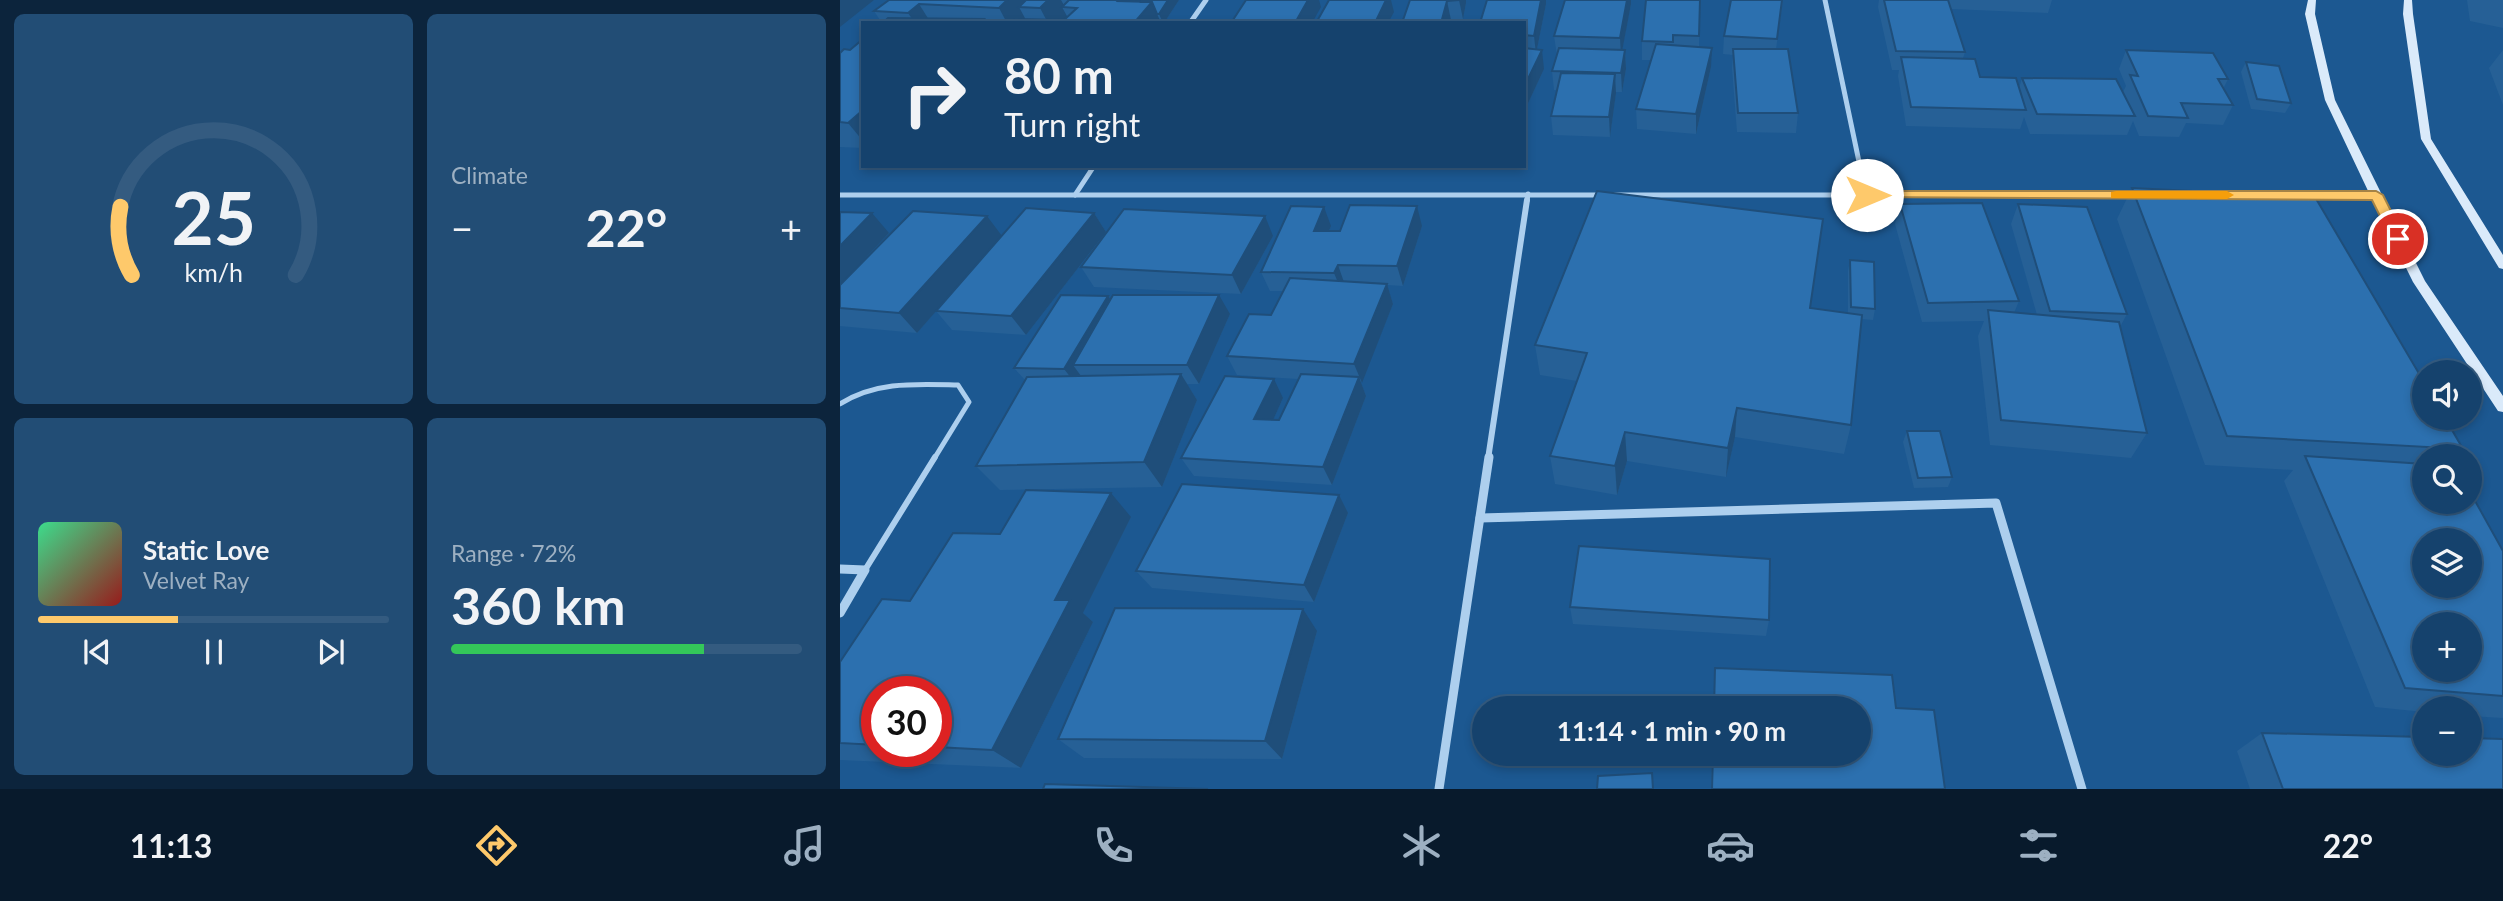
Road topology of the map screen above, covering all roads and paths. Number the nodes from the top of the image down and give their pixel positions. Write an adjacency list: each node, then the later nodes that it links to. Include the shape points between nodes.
1 (1206, 0): 5 (street)
2 (1825, 0): 10 (street)
3 (2312, 0): 13 (street, via 2310,14 2330,100)
4 (2408, 0): 14 (street, via 2426,139)
5 (1191, 21)
6 (1093, 168): 9 (street)
7 (1528, 194): 9 (street); 10 (street); 17 (street)
8 (840, 195): 9 (street)
9 (1075, 195)
10 (1867, 195): 11 (street)
11 (2142, 195)
12 (2266, 195): 13 (street)
13 (2376, 195): 16 (street, via 2419,282)
14 (2503, 264)
15 (840, 404): 19 (lane, via 875,386 931,385 958,385 969,402)
16 (2503, 407)
17 (1480, 518): 21 (street); 22 (street, via 1996,503)
18 (840, 569): 19 (street)
19 (865, 570): 20 (street)
20 (840, 613)
21 (1439, 789)
22 (2082, 789)

